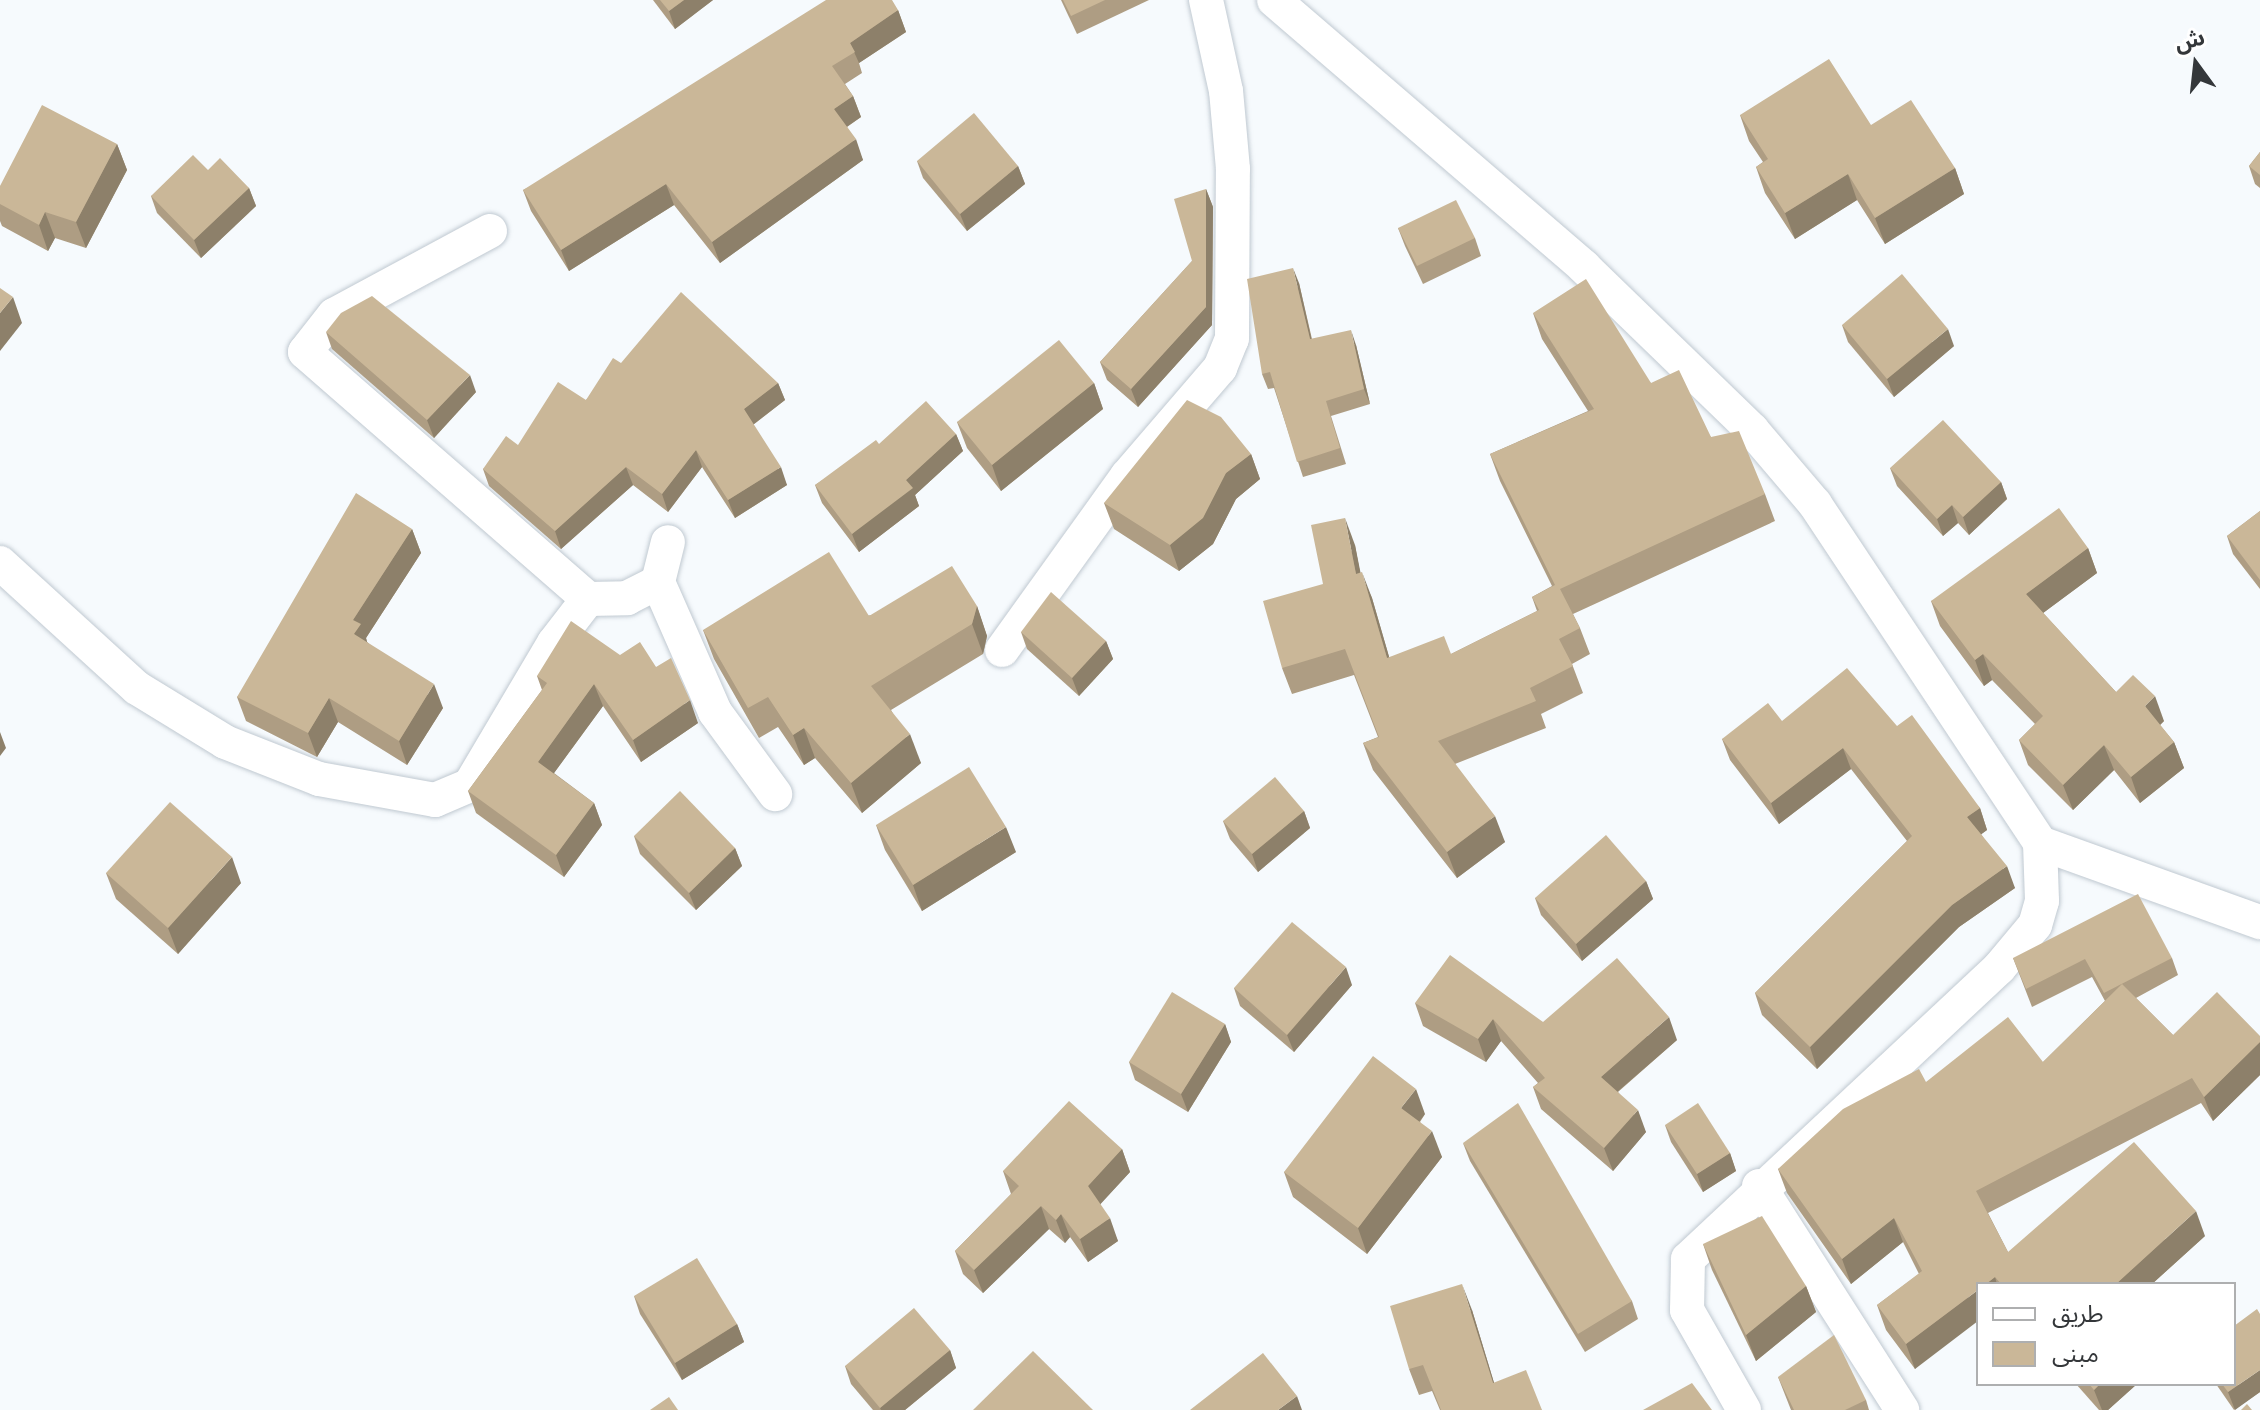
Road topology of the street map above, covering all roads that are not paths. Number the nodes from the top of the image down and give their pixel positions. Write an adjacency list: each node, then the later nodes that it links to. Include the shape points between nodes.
1 (1206, 0): 8 (street, via 1226,91 1233,169 1232,339 1220,368 1127,476)
2 (1274, 0): 10 (street, via 1584,267 1752,430 1815,504)
3 (490, 231): 7 (street, via 334,315 305,352)
4 (668, 542): 6 (street)
5 (0, 563): 7 (street, via 137,688 225,742 319,779 435,800 470,785 554,643)
6 (658, 582): 7 (street, via 627,598); 9 (street, via 715,712)
7 (588, 599)
8 (1002, 650)
9 (775, 794)
10 (2040, 843): 11 (street); 12 (street, via 2042,901 2026,935)
11 (2260, 922)
12 (1759, 1186): 13 (street, via 1688,1259 1682,1282 1687,1310); 14 (street)
13 (1744, 1410)
14 (1902, 1410)

